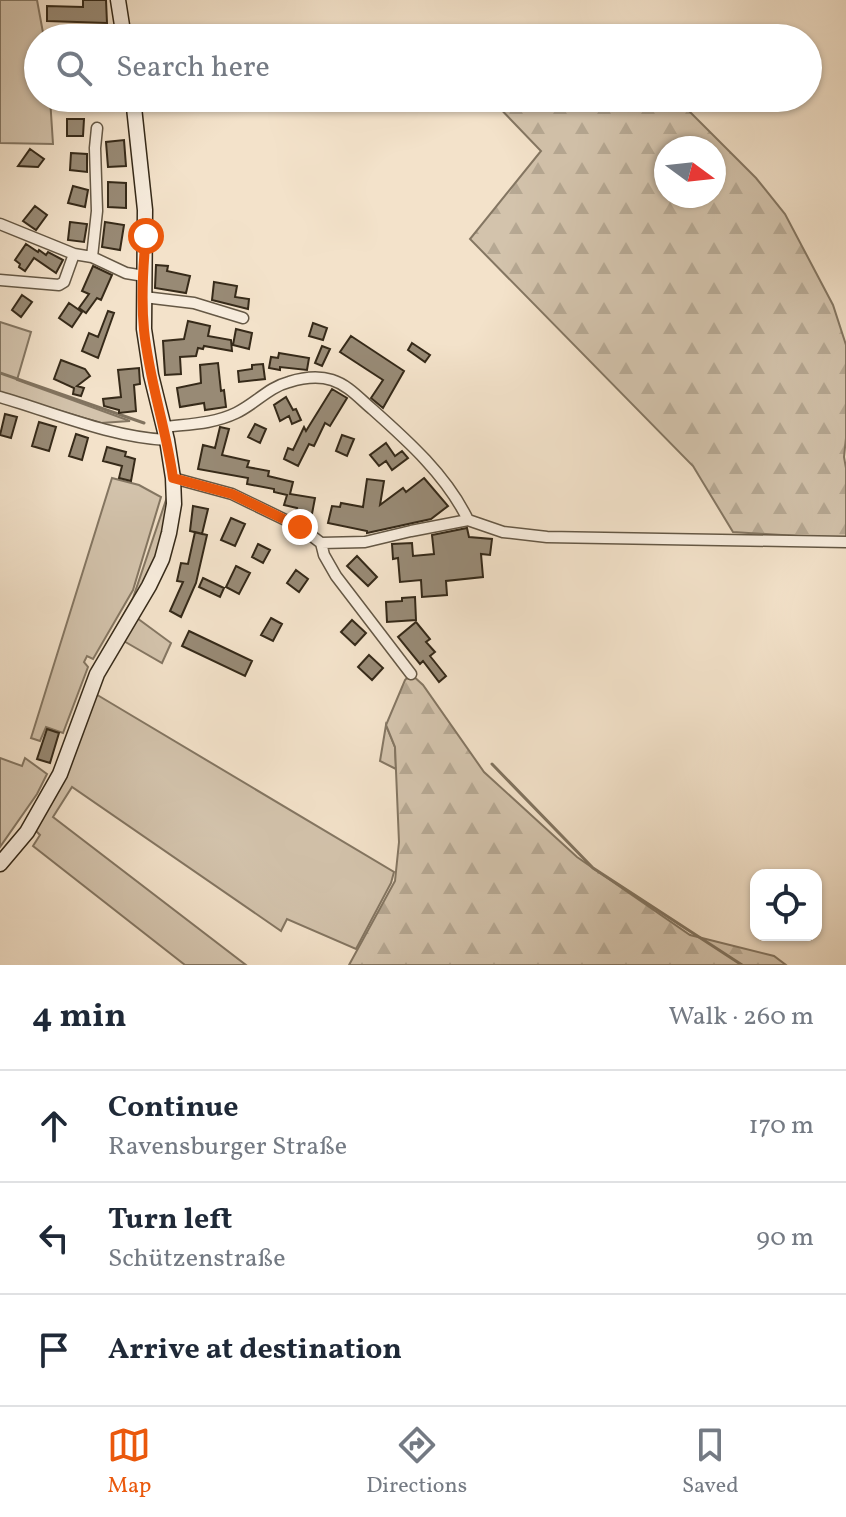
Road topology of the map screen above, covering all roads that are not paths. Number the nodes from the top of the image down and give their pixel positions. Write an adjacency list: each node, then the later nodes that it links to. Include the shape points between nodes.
1 (118, 0): 2 (main road)
2 (122, 24)
3 (134, 112): 8 (main road, via 145,210)
4 (97, 128): 7 (street)
5 (0, 224): 6 (street)
6 (74, 254): 7 (street); 9 (street, via 59,285)
7 (92, 257): 8 (street)
8 (144, 276): 10 (main road)
9 (0, 280)
10 (144, 297): 11 (street, via 194,303); 13 (main road, via 151,375)
11 (243, 318)
12 (0, 397): 13 (street, via 142,439)
13 (166, 434): 14 (main road); 15 (street, via 237,413 288,382 329,379 395,430 450,490)
14 (173, 478): 17 (street, via 232,494); 19 (main road, via 174,504 162,559 97,674 60,774 27,832)
15 (468, 520): 16 (street, via 503,532 547,537); 17 (street, via 365,542)
16 (846, 542)
17 (321, 543): 18 (street, via 336,576)
18 (411, 674)
19 (0, 864)

